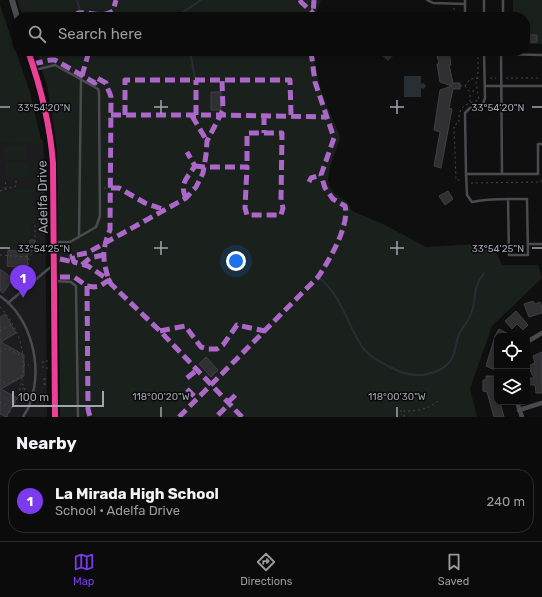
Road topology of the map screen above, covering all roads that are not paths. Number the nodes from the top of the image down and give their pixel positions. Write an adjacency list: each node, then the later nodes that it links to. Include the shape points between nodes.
1 (12, 0): 6 (street)
2 (427, 0): 5 (lane, via 433,3)
3 (484, 0): 7 (lane)
4 (503, 0): 8 (lane)
5 (465, 2)
6 (16, 12)
7 (484, 12)
8 (503, 12)
9 (530, 54): 10 (lane)
10 (542, 55)
11 (30, 56): 14 (street, Adelfa Drive)
12 (484, 56): 16 (lane)
13 (501, 56): 17 (lane)
14 (35, 70): 15 (lane, via 55,65); 24 (street, Adelfa Drive, via 52,146)
15 (81, 80): 23 (lane); 23 (lane, via 99,92 100,216 96,227)
16 (485, 86): 17 (lane); 20 (lane, via 482,107 470,108 465,113)
17 (502, 86): 18 (lane); 21 (lane)
18 (542, 86)
19 (542, 144): 21 (lane, via 538,144 538,174)
20 (466, 174): 21 (lane); 22 (lane, via 467,194 472,202)
21 (502, 174)
22 (508, 199): 25 (lane, via 527,199); 25 (lane, via 509,255 528,255)
23 (79, 237): 24 (lane, via 70,242)
24 (54, 242): 27 (street, Adelfa Drive)
25 (528, 244): 26 (lane)
26 (542, 244)
27 (54, 264): 28 (street, Adelfa Drive); 30 (lane)
28 (54, 281): 37 (street, Adelfa Drive); 38 (lane, via 71,282 76,286)
29 (0, 296): 30 (lane)
30 (8, 303): 36 (lane, via 24,322 36,365 30,404)
31 (542, 333): 32 (street)
32 (530, 340)
33 (542, 403): 35 (street)
34 (518, 405): 35 (street)
35 (520, 410): 39 (street)
36 (23, 417)
37 (55, 417)
38 (78, 417)
39 (522, 417)

